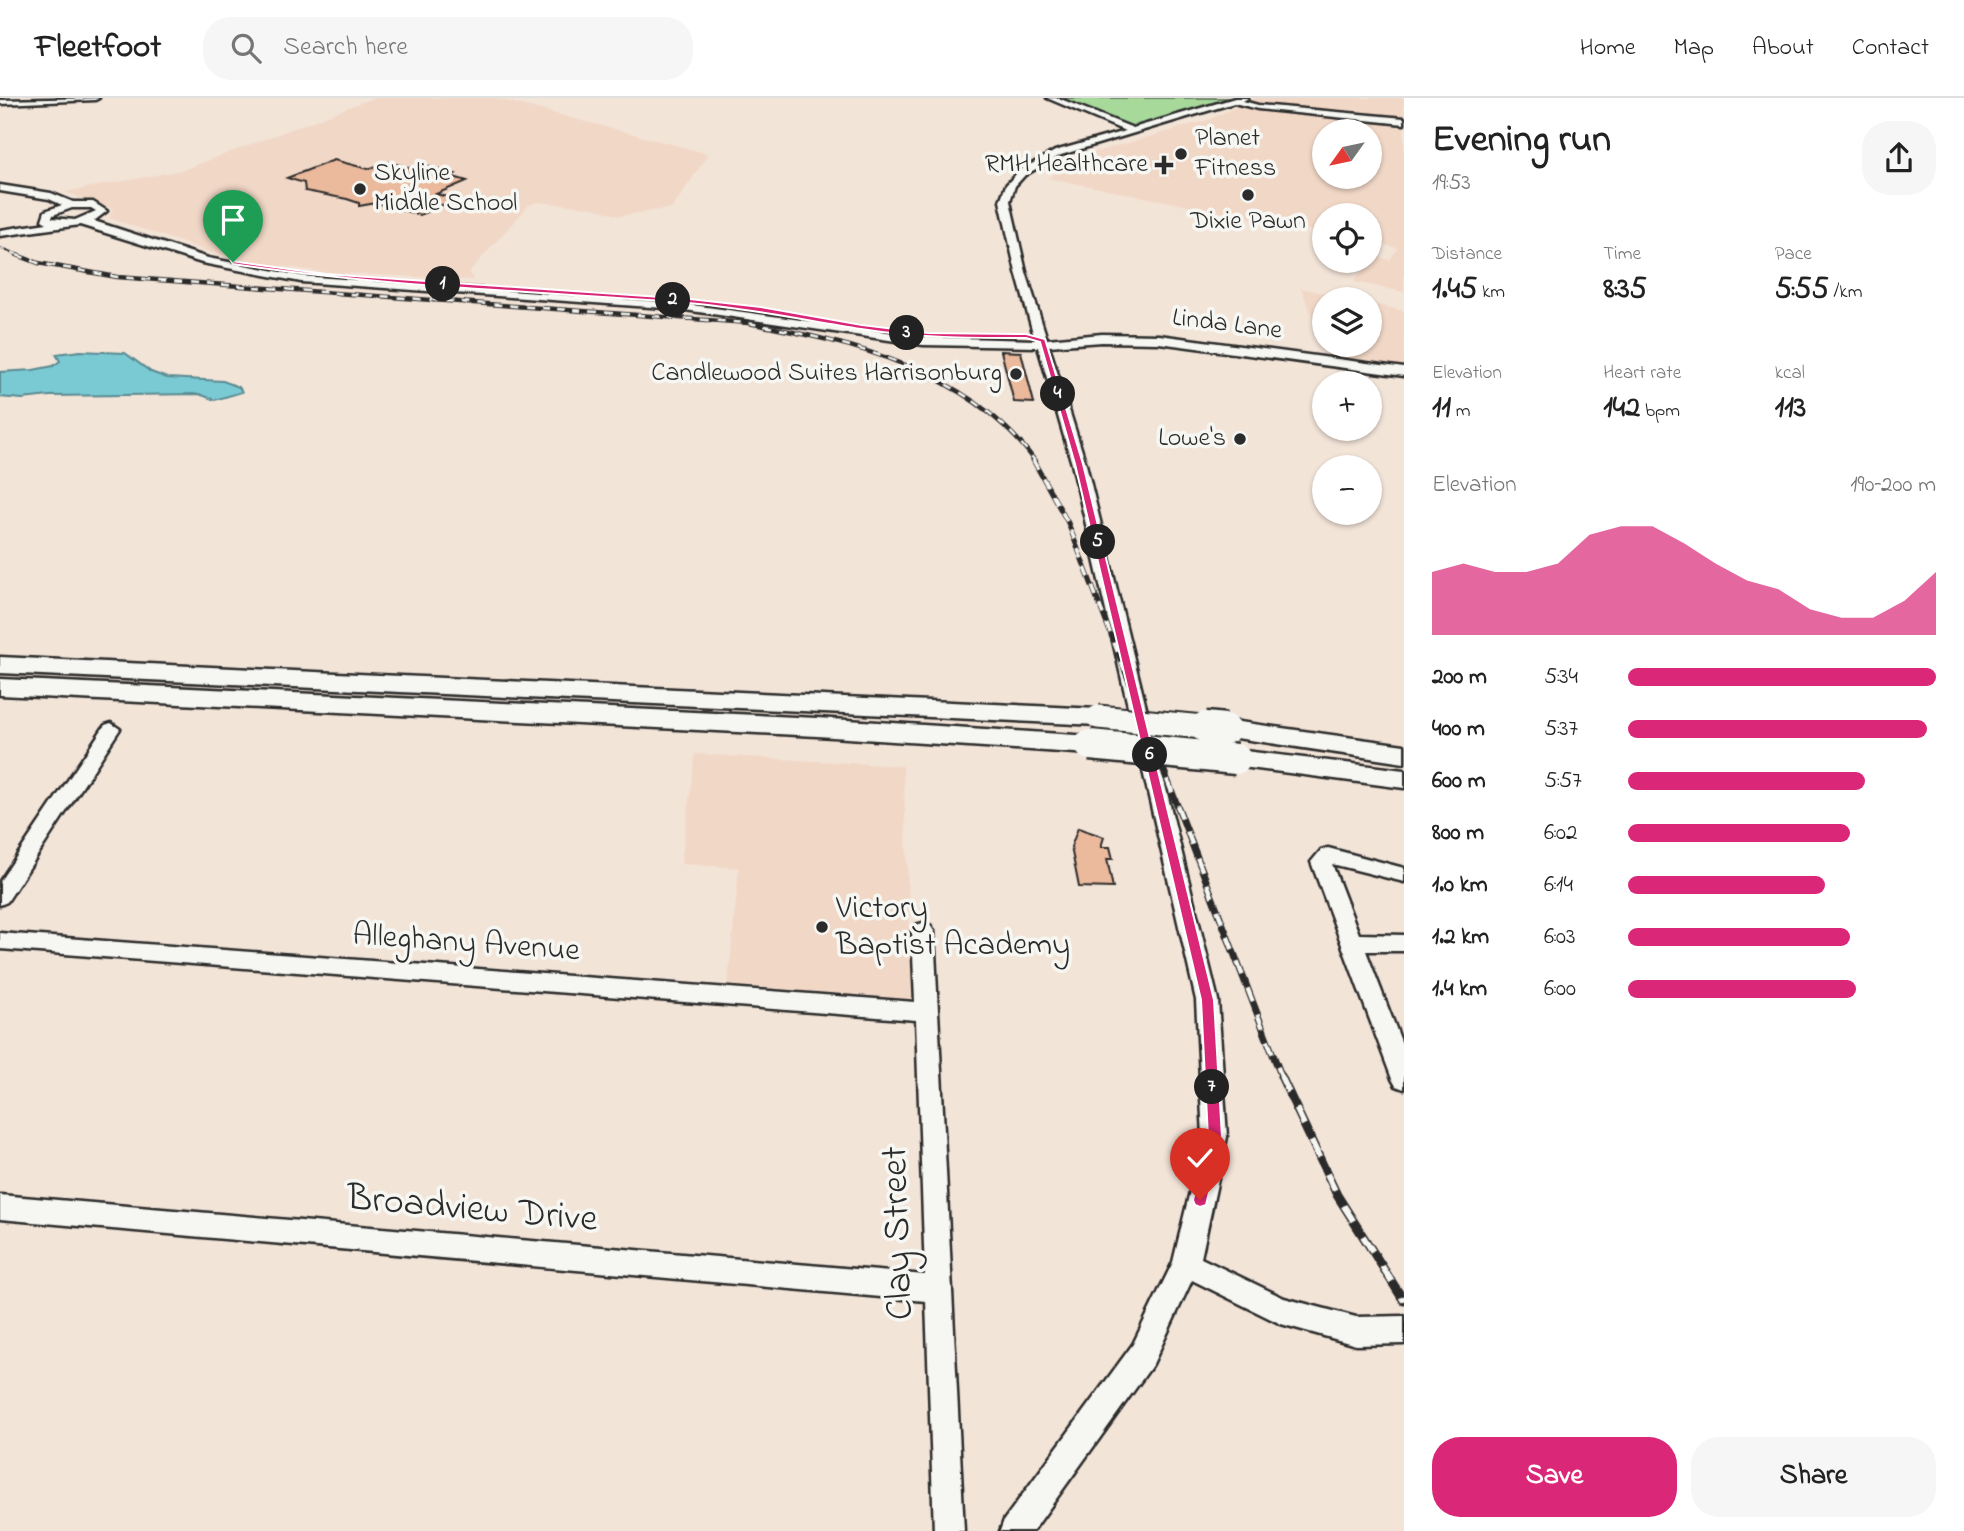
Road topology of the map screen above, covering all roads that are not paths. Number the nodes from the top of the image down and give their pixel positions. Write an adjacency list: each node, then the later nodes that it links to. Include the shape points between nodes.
1 (95, 98): 5 (street)
2 (1051, 98): 7 (street)
3 (1244, 98): 4 (street)
4 (1234, 101): 6 (street); 7 (street)
5 (0, 102)
6 (1404, 121)
7 (1131, 130): 15 (street, via 1058,153 1022,173 1011,185 1006,214)
8 (0, 188): 9 (street, via 51,196)
9 (65, 204): 10 (street); 11 (street, via 101,208)
10 (49, 218): 12 (street); 13 (street)
11 (94, 218): 12 (street); 15 (street, Linda Lane, via 170,245 259,268 690,301 928,335 1026,336)
12 (79, 222): 14 (street, Linda Lane)
13 (0, 231): 14 (street, via 72,226)
14 (115, 232): 15 (street, Linda Lane, via 206,261 301,279 678,306 923,341)
15 (1043, 341): 16 (street, Linda Lane, via 1159,339); 35 (street, via 1082,476 1208,1000 1215,1137)
16 (1404, 372)
17 (0, 665): 20 (highway, bridge, via 1098,717)
18 (0, 687): 23 (highway, bridge, via 817,727 1090,745)
19 (111, 729): 27 (street)
20 (1235, 730): 21 (highway); 22 (highway)
21 (1404, 743)
22 (1404, 754)
23 (1289, 765): 24 (highway); 25 (highway)
24 (1404, 779)
25 (1404, 786)
26 (1404, 875): 30 (street, via 1328,855 1321,862)
27 (0, 897)
28 (923, 931): 32 (street, Clay Street)
29 (0, 941): 32 (street, Alleghany Avenue)
30 (1352, 942): 31 (street); 33 (street)
31 (1404, 943)
32 (927, 1012): 36 (street, Clay Street)
33 (1404, 1079)
34 (0, 1207): 36 (street, Broadview Drive)
35 (1186, 1264): 37 (street, via 1281,1311 1356,1331); 39 (street, via 1143,1354)
36 (938, 1289): 38 (street, Clay Street)
37 (1404, 1330)
38 (950, 1531)
39 (1015, 1531)

